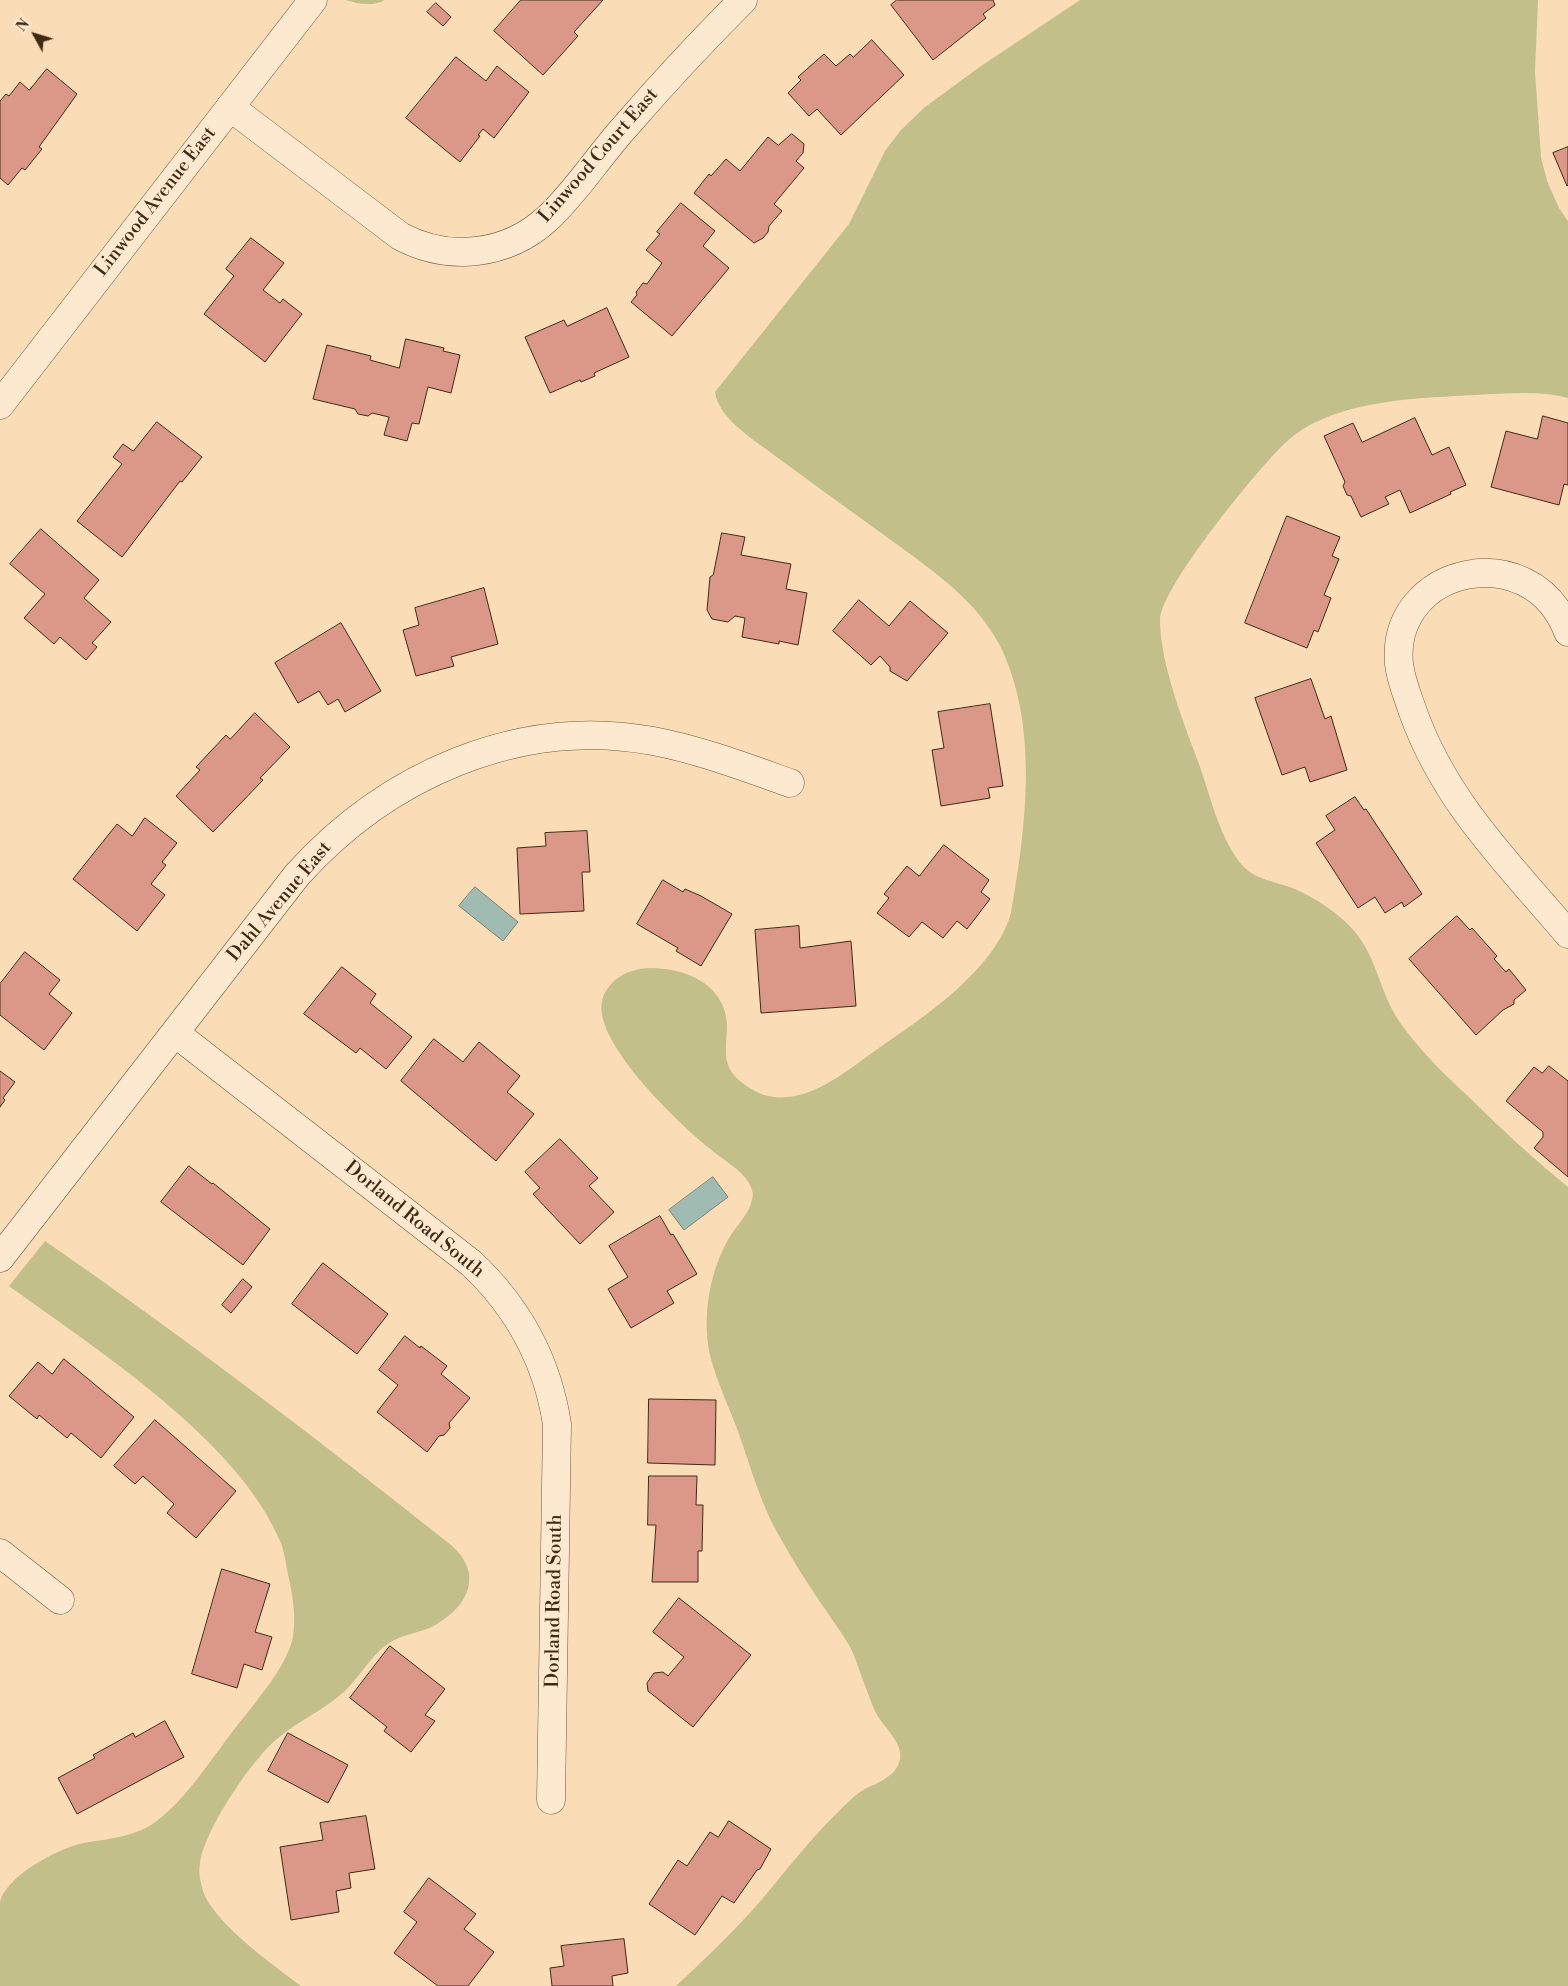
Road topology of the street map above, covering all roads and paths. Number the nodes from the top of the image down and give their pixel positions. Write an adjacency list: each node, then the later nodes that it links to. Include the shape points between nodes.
1 (314, 0): 3 (street, Linwood Avenue East)
2 (743, 0): 3 (street, Linwood Court East, via 629,122 550,217 519,239 480,252 443,252 400,236)
3 (230, 107): 4 (street, Linwood Avenue East)
4 (0, 405)
5 (1568, 632): 7 (street, via 1553,605 1533,587 1509,575 1478,572 1453,579 1423,599 1408,620 1399,657 1416,722 1447,786 1476,827)
6 (790, 783): 8 (street, Dahl Avenue East, via 697,752 652,741 611,737 562,737 536,741 489,751 444,766 384,798 329,841 287,887)
7 (1568, 934)
8 (175, 1033): 9 (street, Dahl Avenue East); 12 (street, Dorland Road South, via 471,1263 504,1298 533,1344 552,1392 557,1424)
9 (0, 1258)
10 (0, 1553): 11 (street)
11 (60, 1600)
12 (551, 1800)

